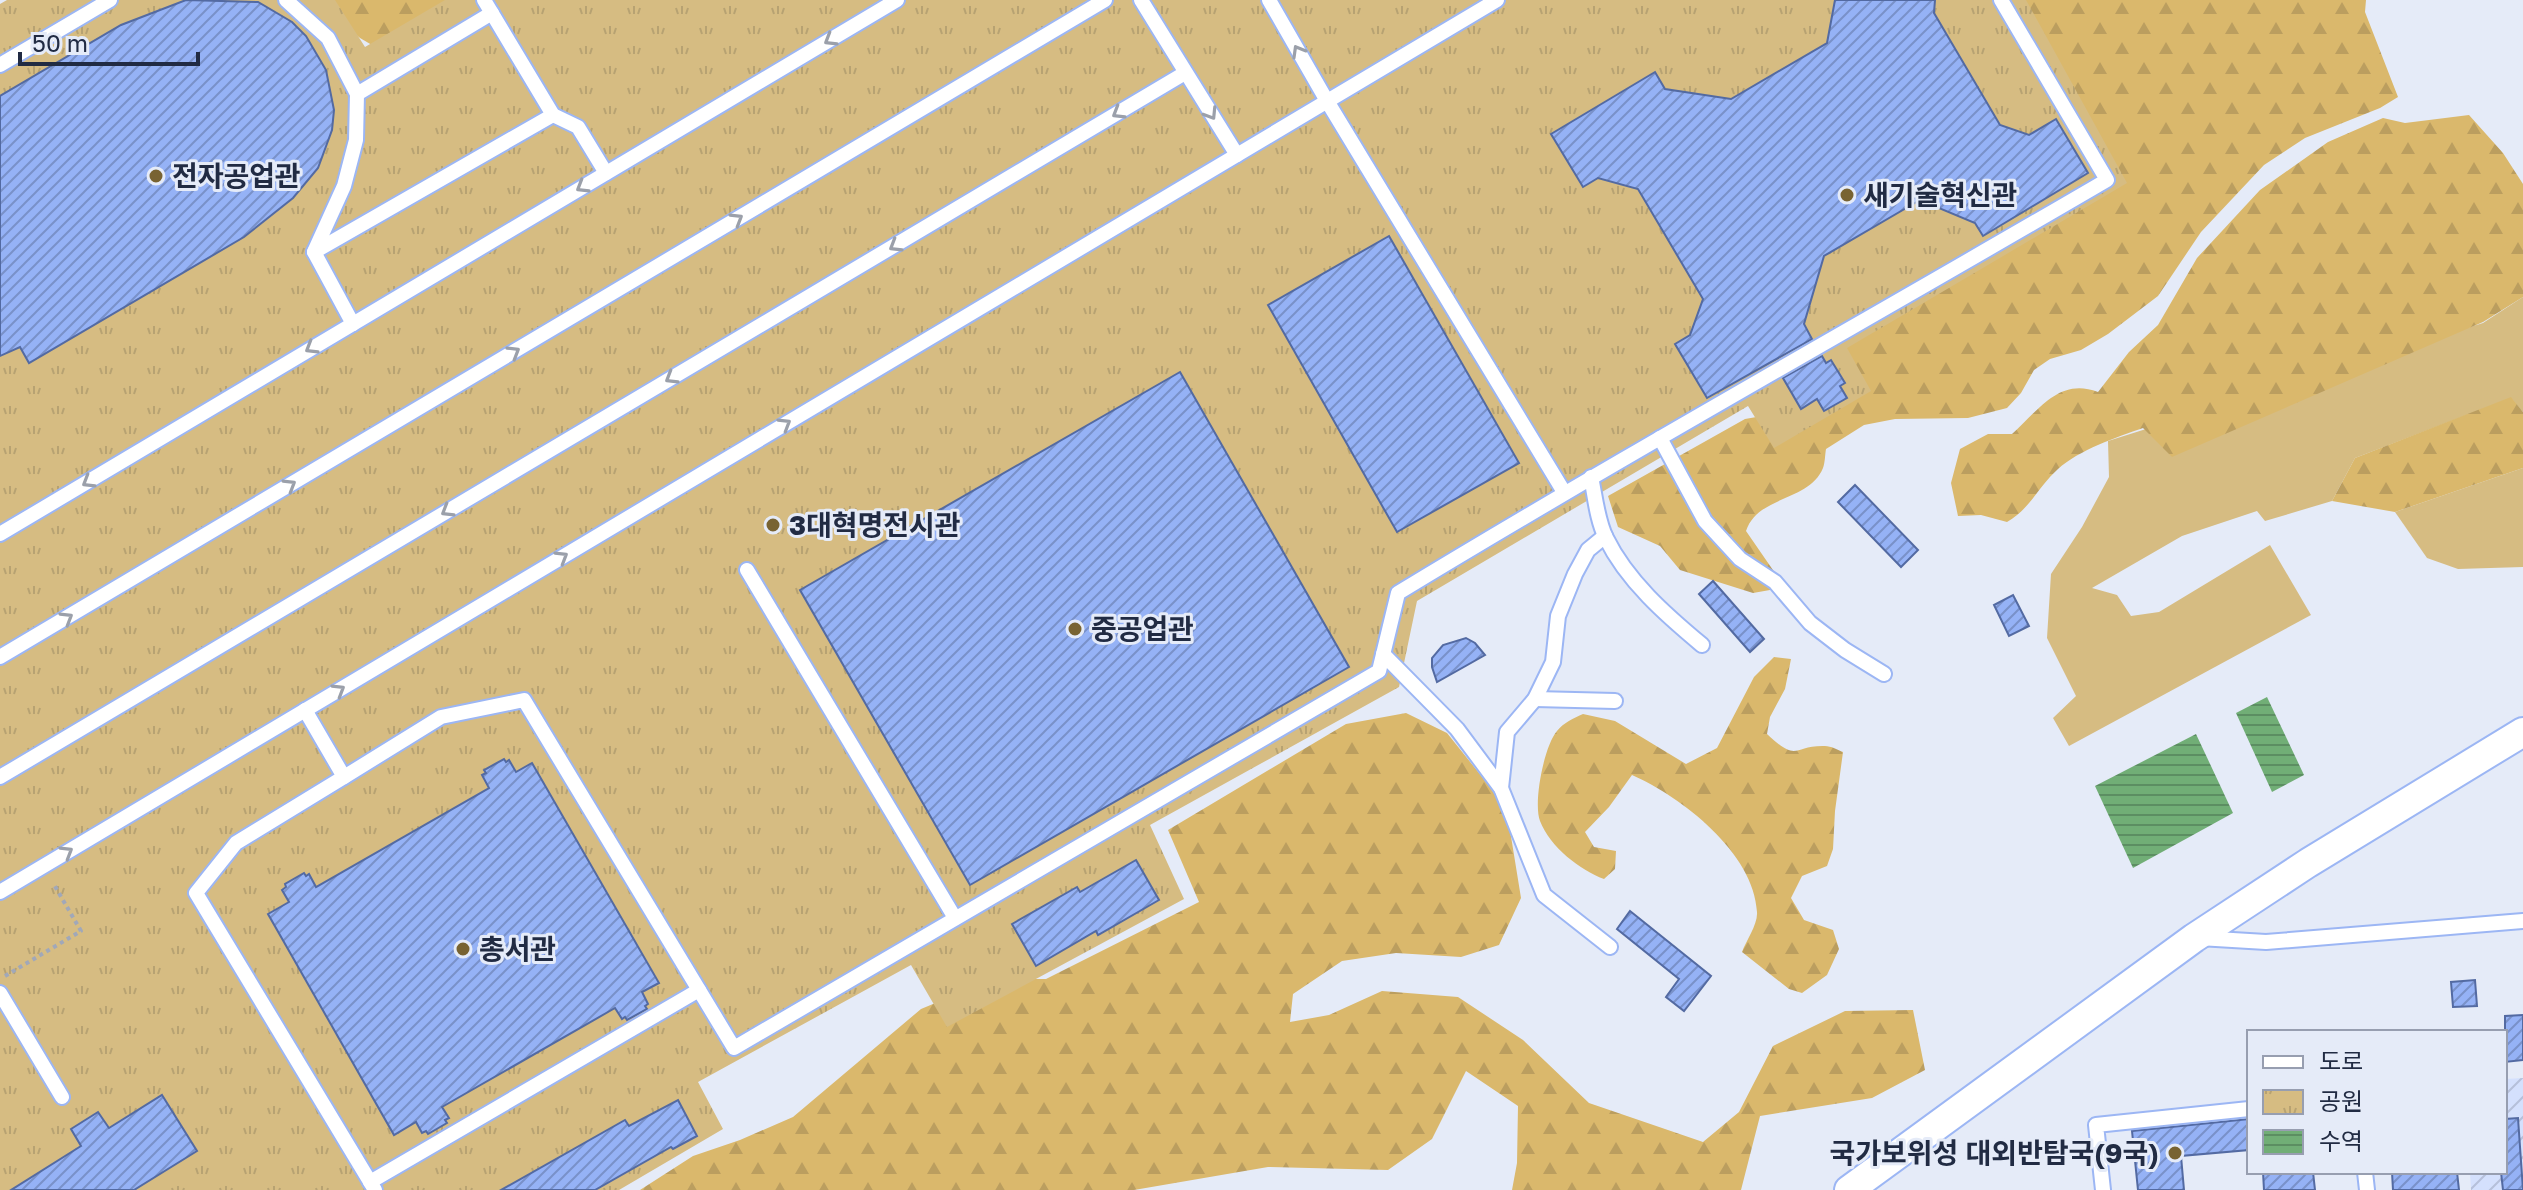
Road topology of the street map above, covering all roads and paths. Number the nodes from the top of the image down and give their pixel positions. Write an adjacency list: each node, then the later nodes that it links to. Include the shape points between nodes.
1 (110, 0): 10 (lane)
2 (286, 0): 12 (lane, via 328,38)
3 (897, 0): 16 (lane, one-way to 16)
4 (1105, 0): 27 (lane, one-way to 4)
5 (1141, 0): 11 (lane)
6 (1269, 0): 13 (lane, one-way to 6)
7 (1497, 0): 13 (lane)
8 (2001, 0): 19 (lane, via 2107,180)
9 (488, 6): 12 (lane); 14 (lane)
10 (0, 65)
11 (1185, 73): 15 (lane, one-way to 15); 33 (lane, one-way to 33)
12 (357, 94): 17 (lane, via 356,140 344,186)
13 (1327, 101): 15 (lane); 21 (lane)
14 (553, 115): 16 (lane, via 578,127); 17 (lane)
15 (1237, 155): 31 (lane, one-way to 15)
16 (606, 173): 18 (lane, one-way to 18)
17 (314, 252): 18 (lane)
18 (353, 324): 22 (lane, one-way to 22)
19 (1660, 438): 20 (lane); 28 (lane, via 1705,521 1740,559 1775,582 1810,623)
20 (1591, 477): 21 (lane); 23 (lane)
21 (1564, 492): 26 (lane, via 1398,593)
22 (0, 534)
23 (1605, 536): 25 (lane, via 1623,567); 29 (lane, via 1588,550 1575,574 1558,616 1553,662)
24 (747, 570): 38 (lane)
25 (1702, 645)
26 (1383, 654): 35 (lane, via 1457,729); 38 (lane, via 1379,671)
27 (0, 657)
28 (1884, 674)
29 (1535, 699): 30 (lane); 35 (lane, via 1507,732)
30 (1615, 701)
31 (305, 710): 34 (lane); 36 (lane, one-way to 31)
32 (2523, 732): 40 (street)
33 (0, 777)
34 (344, 777): 43 (lane, via 441,717 524,700); 47 (lane, via 236,843 196,893)
35 (1501, 788): 41 (lane, via 1544,895)
36 (43, 866): 37 (lane); 42 (path, via 81,931)
37 (0, 892)
38 (955, 918): 43 (lane, via 734,1048)
39 (2523, 921): 40 (lane, via 2266,942)
40 (2194, 938): 48 (street)
41 (1610, 947)
42 (0, 980)
43 (699, 990): 47 (lane)
44 (0, 993): 45 (lane)
45 (62, 1097)
46 (2247, 1109): 49 (lane, via 2096,1125)
47 (373, 1186)
48 (1849, 1190)
49 (2103, 1190)

